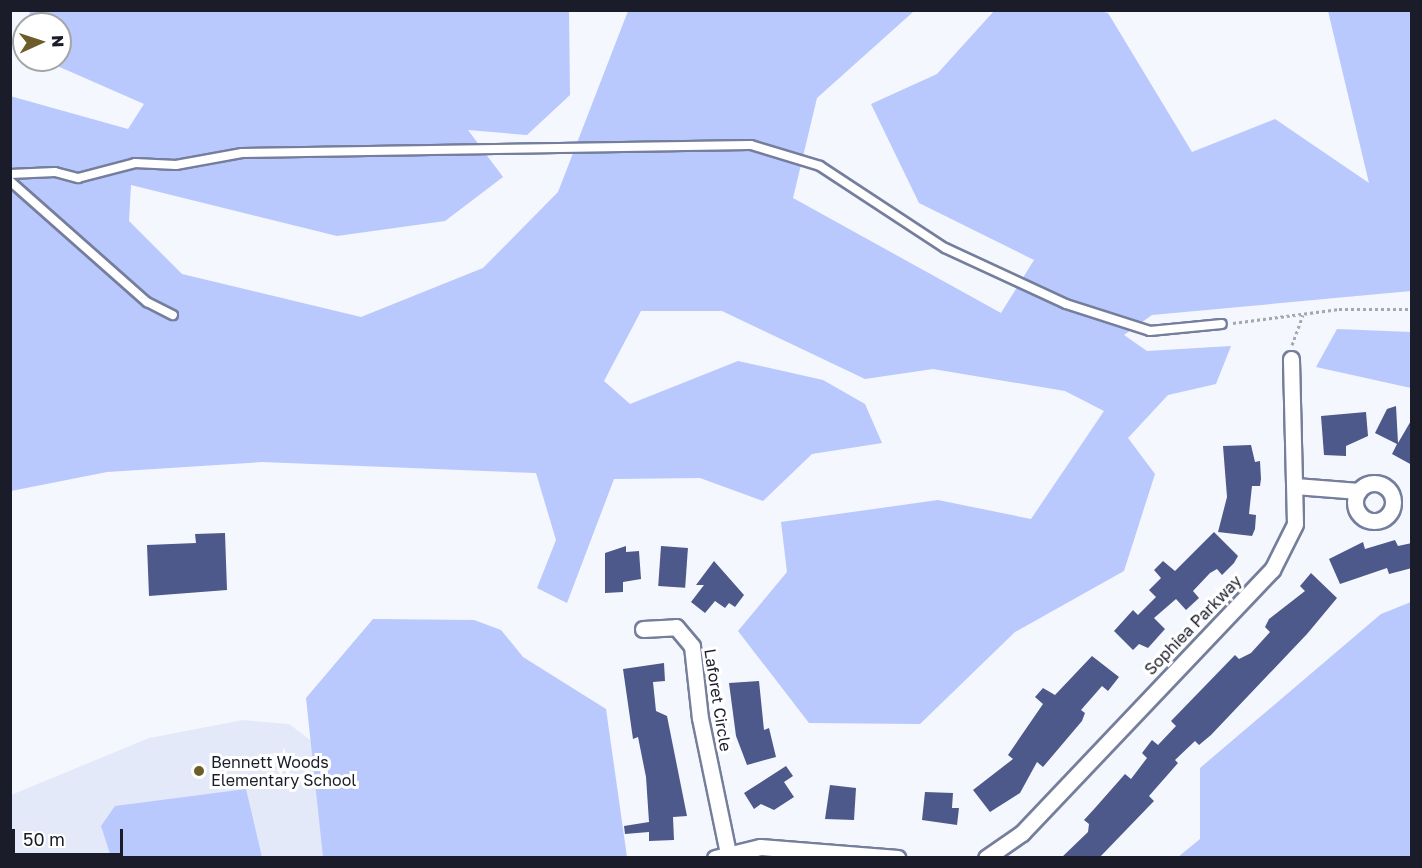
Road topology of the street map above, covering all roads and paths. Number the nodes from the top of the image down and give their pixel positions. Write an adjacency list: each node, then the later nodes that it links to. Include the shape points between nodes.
1 (10, 174): 6 (lane, via 55,172 78,178 135,163 176,165 242,153 751,145 820,166 945,248 1065,304 1150,330)
2 (10, 181): 5 (lane, via 147,302)
3 (1412, 309): 4 (path, via 1399,305)
4 (1303, 314): 6 (path); 7 (path)
5 (173, 315)
6 (1222, 324)
7 (1290, 359): 8 (street, Sophiea Parkway)
8 (1295, 486): 9 (street); 13 (street, Sophiea Parkway, via 1295,524 1272,570 1022,833)
9 (1359, 491)
10 (643, 629): 11 (street, Laforet Circle, via 676,627 692,646)
11 (722, 855): 12 (street, via 788,847)
12 (898, 858)
13 (986, 858)

